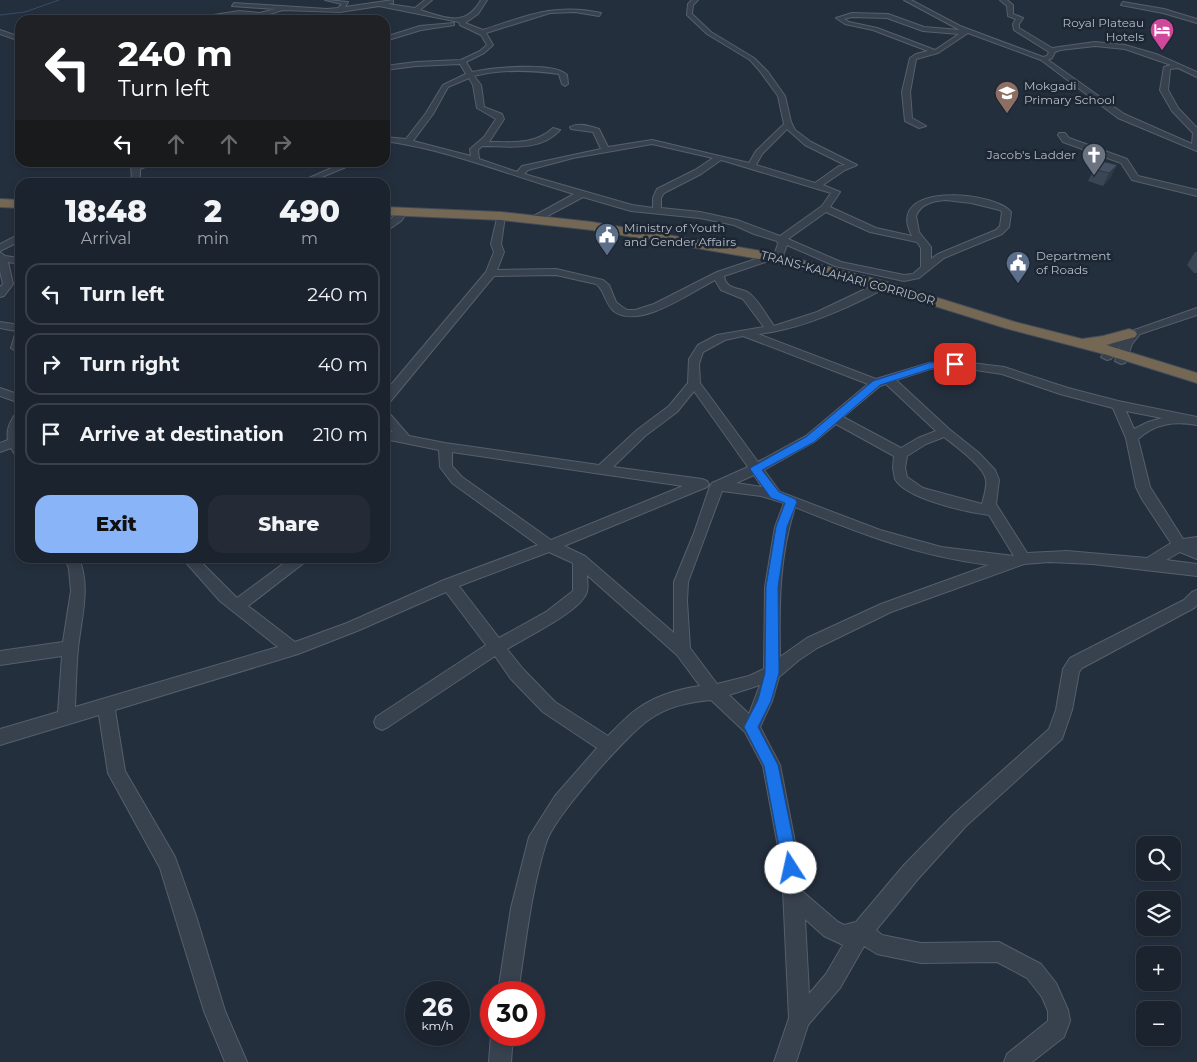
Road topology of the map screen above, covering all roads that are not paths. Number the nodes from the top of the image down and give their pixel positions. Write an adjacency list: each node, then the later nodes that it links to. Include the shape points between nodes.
1 (328, 0): 12 (street, via 346,3)
2 (390, 0): 10 (street, via 392,2)
3 (428, 0): 13 (street)
4 (484, 0): 20 (street, via 477,11)
5 (695, 0): 35 (street, via 690,5 689,14 709,33 757,64 783,100)
6 (906, 0): 22 (street)
7 (1003, 0): 27 (street, via 1010,5 1010,15 1020,18 1016,29)
8 (236, 3): 11 (street); 15 (street)
9 (1123, 4): 19 (street)
10 (381, 5): 12 (street); 13 (street)
11 (284, 7): 12 (street, via 324,12); 18 (street)
12 (340, 10)
13 (416, 10): 20 (street)
14 (599, 14): 23 (street, via 564,10 526,17)
15 (211, 15)
16 (223, 15): 17 (street)
17 (260, 15)
18 (260, 15)
19 (1197, 21)
20 (463, 22): 23 (street); 25 (street, via 427,27)
21 (0, 32): 24 (street)
22 (968, 32): 26 (street); 26 (street, via 923,29 888,16 839,18 847,24 875,29); 28 (street)
23 (481, 33): 29 (street, via 490,45)
24 (15, 37)
25 (390, 38)
26 (936, 52): 36 (street, via 913,58 906,92 908,118)
27 (1052, 52): 28 (street, via 1050,57); 30 (street, via 1090,43 1111,44 1135,48)
28 (1043, 59): 43 (street, via 1121,116)
29 (462, 62): 31 (street); 33 (street)
30 (1179, 66): 32 (street); 43 (street, via 1165,69 1164,90 1197,133)
31 (390, 67)
32 (1197, 74)
33 (470, 75): 34 (street, via 528,68 561,72); 41 (street, via 446,86); 42 (street, via 477,85 481,108 500,119)
34 (565, 84)
35 (788, 124): 48 (street, via 758,153); 51 (street, via 807,142 853,165 842,168)
36 (922, 126)
37 (574, 127): 44 (street, via 596,131)
38 (556, 130): 42 (street, via 551,136 531,145)
39 (1062, 135): 53 (street, via 1066,140 1124,161 1135,178)
40 (390, 140): 41 (street)
41 (408, 142): 46 (street)
42 (480, 144): 46 (street, via 474,149)
43 (1197, 147)
44 (606, 151): 45 (street, via 649,142); 49 (street, via 525,168)
45 (719, 158): 48 (street); 59 (street, via 660,192)
46 (475, 160): 49 (street)
47 (342, 167): 50 (street)
48 (751, 168): 51 (street)
49 (518, 175): 52 (street)
50 (314, 178)
51 (818, 185): 56 (street, via 837,193)
52 (581, 194): 59 (street); 61 (street)
53 (1197, 194)
54 (0, 203): 55 (highway)
55 (15, 205)
56 (825, 208): 63 (street); 64 (street, via 873,230)
57 (390, 211): 58 (highway, TRANS-KALAHARI CORRIDOR)
58 (404, 211): 60 (highway, TRANS-KALAHARI CORRIDOR); 62 (street, via 400,219)
59 (657, 212): 63 (street, via 711,216)
60 (501, 216): 61 (highway, TRANS-KALAHARI CORRIDOR); 70 (street, via 496,244 499,255)
61 (535, 219): 67 (highway, TRANS-KALAHARI CORRIDOR, via 640,233)
62 (390, 224)
63 (781, 239): 67 (street, via 783,244); 69 (street, via 838,264 904,278 916,276)
64 (918, 240): 69 (street, via 926,247); 69 (street, via 911,221 912,214 927,199 969,201 1004,208 1007,212 1000,232 962,246)
65 (15, 241): 66 (street)
66 (1, 254): 68 (street); 73 (street, via 8,284)
67 (774, 257): 71 (street); 72 (highway, TRANS-KALAHARI CORRIDOR)
68 (15, 259)
69 (926, 267)
70 (490, 273): 71 (street, via 556,272 599,282 604,285 612,304 625,313 633,314); 89 (street)
71 (719, 275): 78 (street, via 721,285 745,295)
72 (882, 285): 76 (highway, TRANS-KALAHARI CORRIDOR); 78 (street, via 829,310)
73 (0, 294)
74 (1197, 311): 80 (street)
75 (0, 324): 77 (street)
76 (1010, 325): 81 (highway, TRANS-KALAHARI CORRIDOR); 82 (highway, TRANS-KALAHARI CORRIDOR, via 1035,336)
77 (15, 328)
78 (771, 329): 79 (street)
79 (742, 332): 85 (street); 86 (street, via 723,336 700,348 692,370)
80 (1134, 334): 81 (highway); 82 (street); 83 (highway, via 1133,344)
81 (1082, 343): 82 (highway, TRANS-KALAHARI CORRIDOR)
82 (1115, 356): 83 (highway); 87 (highway)
83 (1156, 366): 84 (highway)
84 (1197, 378)
85 (882, 381): 91 (street, via 929,366 963,364 1004,371); 92 (street); 97 (street)
86 (694, 383): 106 (street); 107 (street, via 673,409 641,433)
87 (1197, 383)
88 (0, 392): 90 (street)
89 (390, 394)
90 (15, 397)
91 (1118, 405): 93 (street); 100 (street)
92 (835, 418): 105 (street); 106 (street, via 810,439)
93 (1180, 418): 94 (street); 100 (street, via 1154,423 1140,429)
94 (1197, 421)
95 (390, 422): 99 (street)
96 (15, 424): 101 (street, via 12,429)
97 (946, 432): 105 (street); 112 (street, via 990,473 993,480 989,500)
98 (390, 436): 99 (street)
99 (404, 437): 103 (street)
100 (1132, 438): 114 (street, via 1143,487)
101 (15, 440)
102 (15, 447): 104 (street)
103 (445, 447): 107 (street); 115 (street, via 446,467 457,480)
104 (0, 448)
105 (901, 454): 112 (street, via 901,479 918,491)
106 (755, 469): 109 (street); 110 (street)
107 (601, 471): 108 (street)
108 (702, 484): 109 (street); 115 (street)
109 (717, 486): 110 (street); 130 (street, via 681,582)
110 (775, 495): 111 (street)
111 (791, 502): 118 (street, via 924,550 958,557); 132 (street, via 782,527 772,587)
112 (992, 510): 118 (street)
113 (1197, 542): 114 (street)
114 (1180, 545): 116 (street); 119 (street)
115 (550, 546): 117 (street); 124 (street)
116 (1197, 554)
117 (580, 560): 127 (street, via 580,592 576,598); 130 (street)
118 (1019, 560): 119 (street, via 1076,557); 132 (street, via 886,608 812,643)
119 (1151, 562): 123 (street)
120 (74, 563): 128 (street, via 79,582)
121 (194, 563): 126 (street)
122 (294, 563): 126 (street)
123 (1197, 570)
124 (449, 584): 127 (street); 129 (street)
125 (1197, 596): 141 (street, via 1189,604 1076,663 1071,669 1056,734 960,820)
126 (237, 607): 129 (street)
127 (496, 647): 136 (street); 139 (street, via 550,707)
128 (70, 648): 131 (street); 135 (street)
129 (293, 649): 134 (street)
130 (682, 650): 133 (street)
131 (0, 658)
132 (772, 673): 133 (street); 137 (street, via 764,701)
133 (714, 692): 137 (street); 139 (street, via 687,695 663,703 644,714)
134 (106, 704): 135 (street); 145 (street, via 117,773 168,864 216,1012)
135 (66, 716): 138 (street)
136 (382, 722)
137 (751, 727): 140 (street, via 771,765 791,868)
138 (0, 737)
139 (609, 746): 142 (street, via 561,802 538,837 520,908)
140 (793, 896): 141 (street, via 831,929 843,935); 143 (street)
141 (862, 931): 143 (street, via 833,981); 148 (street, via 877,944 920,953 999,952 1034,971 1049,990 1060,1021 1056,1030)
142 (510, 981)
143 (800, 1018): 147 (street)
144 (501, 1046): 146 (street)
145 (236, 1062)
146 (500, 1062)
147 (785, 1062)
148 (1015, 1062)

